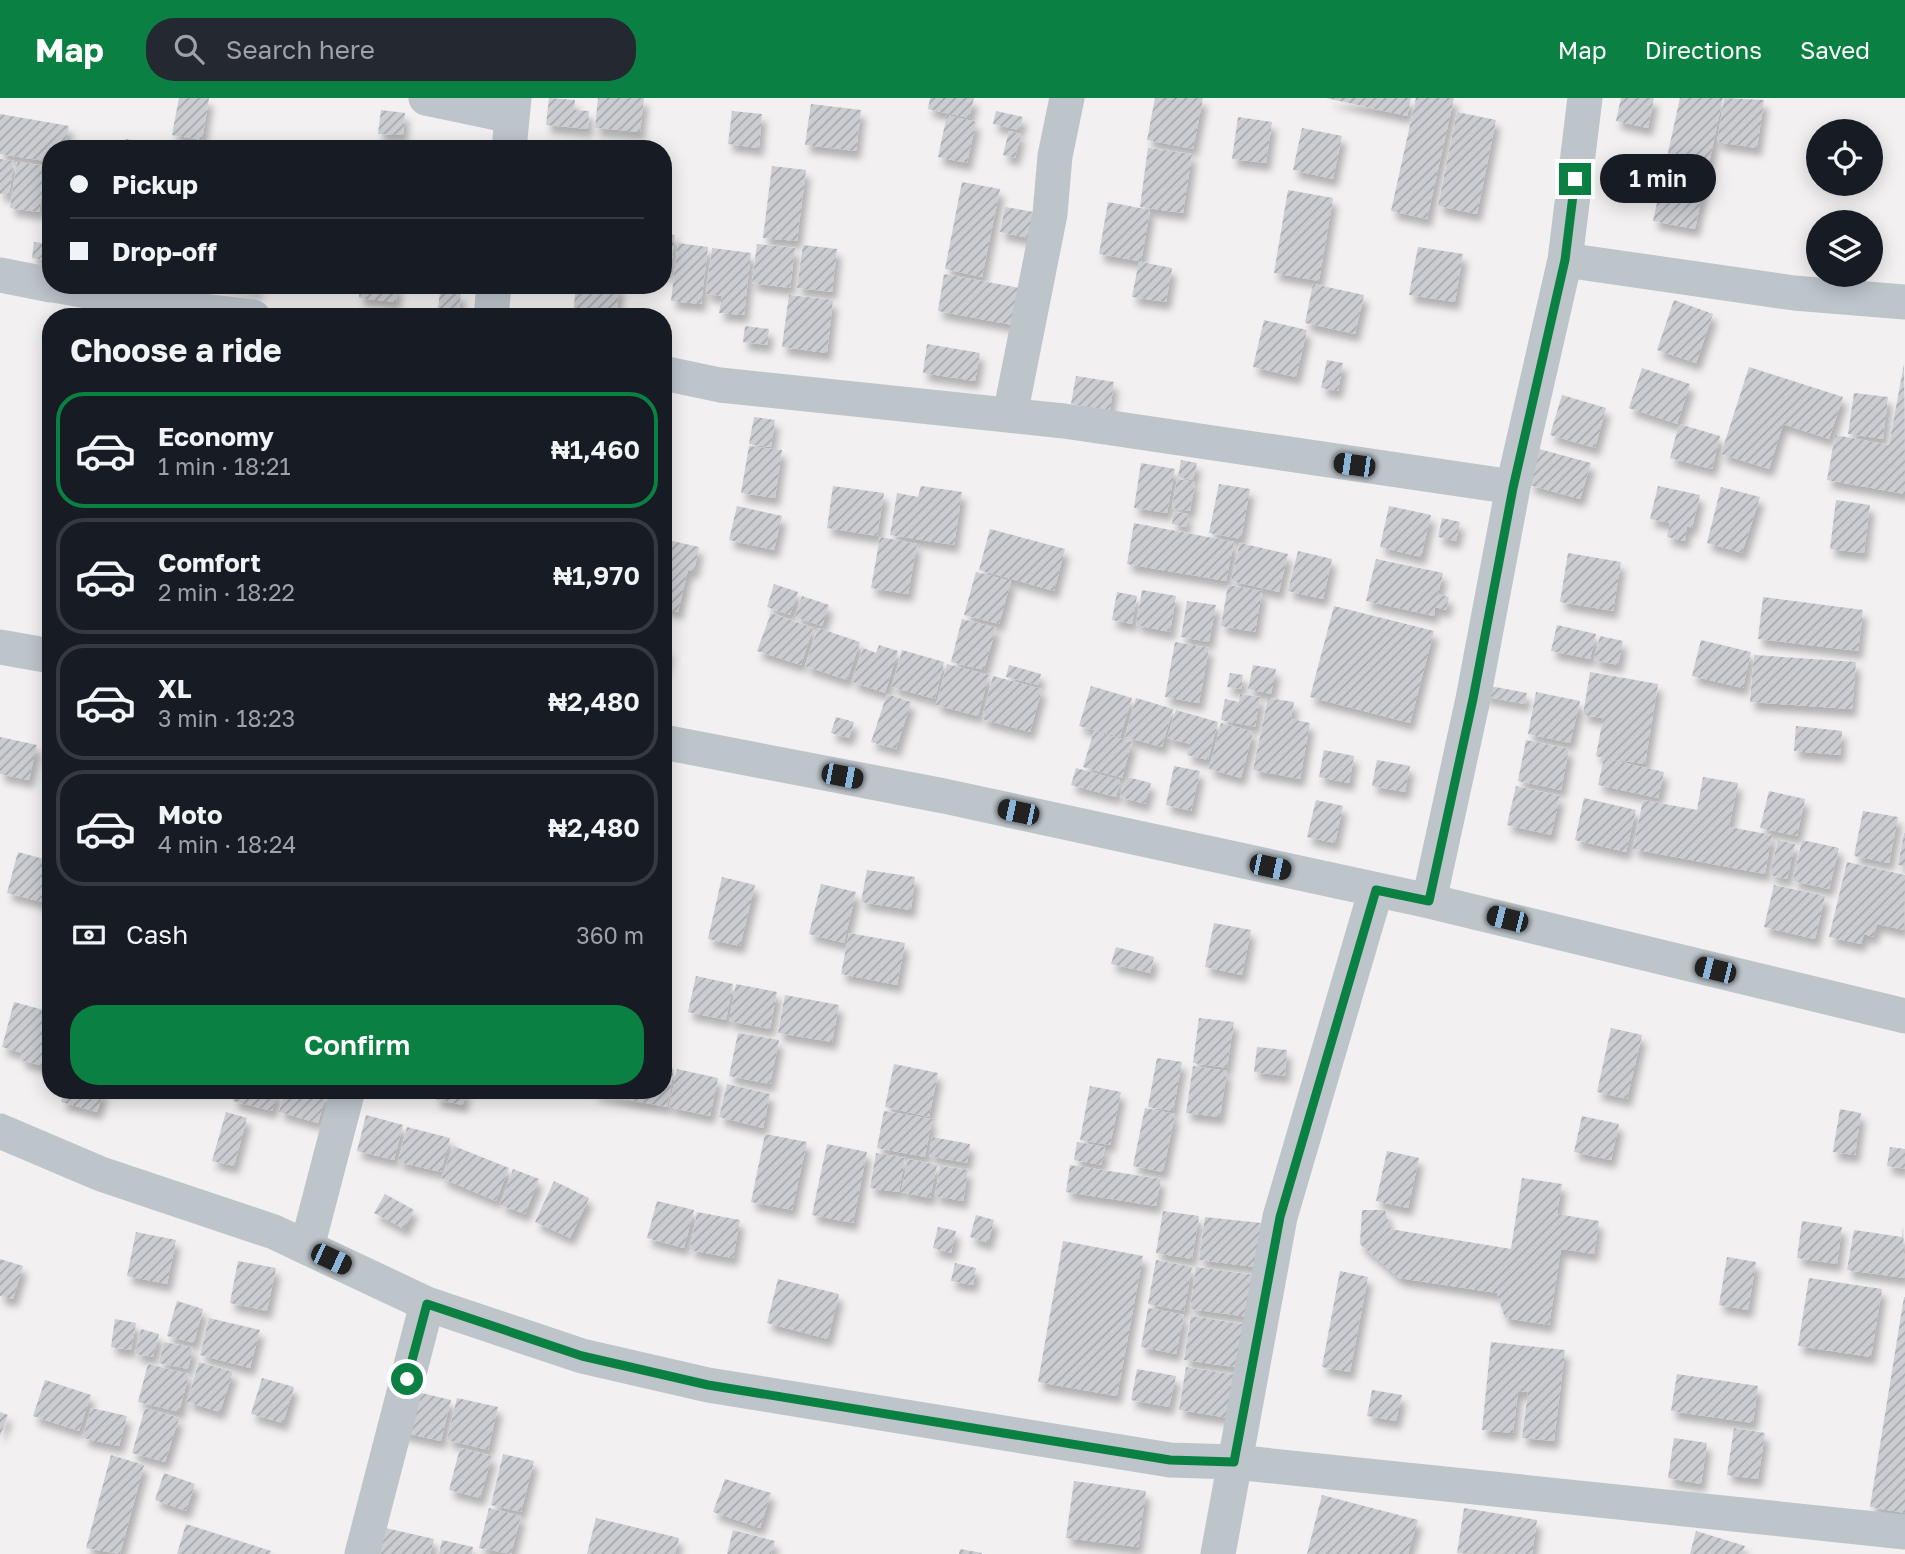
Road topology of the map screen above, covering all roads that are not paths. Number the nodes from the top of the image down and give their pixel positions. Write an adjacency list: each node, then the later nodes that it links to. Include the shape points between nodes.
1 (426, 98): 4 (street)
2 (1067, 98): 12 (street, via 1050,214)
3 (1585, 98): 5 (street)
4 (512, 121)
5 (1565, 260): 9 (street, via 1794,293); 13 (street)
6 (0, 275): 7 (street)
7 (42, 283)
8 (102, 294): 10 (street)
9 (1905, 302)
10 (181, 308)
11 (672, 375): 12 (street, via 720,386)
12 (1010, 415): 13 (street)
13 (1513, 488): 18 (street)
14 (0, 646): 15 (street)
15 (42, 654)
16 (672, 745): 17 (street, via 944,796)
17 (1376, 890): 18 (street); 24 (street, via 1280,1217)
18 (1429, 901): 19 (street)
19 (1905, 1016)
20 (346, 1099): 22 (street)
21 (0, 1131): 22 (street, via 102,1174 274,1231)
22 (307, 1247): 23 (street)
23 (427, 1304): 24 (street, via 582,1356 708,1385 1170,1460); 26 (street)
24 (1234, 1462): 25 (street); 27 (street)
25 (1905, 1532)
26 (362, 1554)
27 (1219, 1554)

